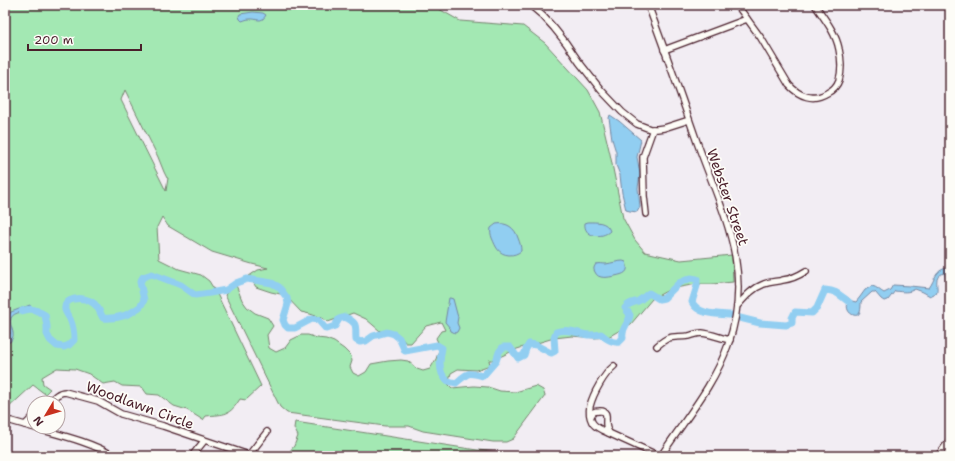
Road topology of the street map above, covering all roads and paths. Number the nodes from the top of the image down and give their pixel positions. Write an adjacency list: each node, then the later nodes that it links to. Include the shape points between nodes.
1 (530, 5): 8 (street, via 554,28 591,78 617,107 637,124)
2 (648, 5): 6 (street, Webster Street)
3 (737, 5): 5 (street)
4 (815, 5): 5 (street, via 838,42 841,65 841,74 836,86 816,98 805,97 793,90 762,38)
5 (747, 19): 6 (street)
6 (664, 50): 7 (street, Webster Street)
7 (689, 120): 8 (street); 11 (street, Webster Street, via 730,234 737,264)
8 (653, 129): 9 (street, via 643,158)
9 (646, 214)
10 (806, 271): 11 (street, via 794,278 758,287)
11 (738, 305): 12 (street, Webster Street)
12 (730, 340): 13 (street, via 700,333 667,338); 26 (street, Webster Street, via 711,382)
13 (657, 346)
14 (614, 366): 16 (street, via 604,377 590,407)
15 (57, 395): 22 (street, Woodlawn Circle, via 65,392 98,401 121,414)
16 (590, 416): 20 (street, via 594,425); 20 (street, via 596,411 604,412)
17 (10, 421): 18 (street)
18 (25, 425): 23 (street, via 77,440)
19 (267, 432): 25 (street)
20 (609, 433): 26 (street)
21 (950, 440): 27 (street)
22 (204, 441): 24 (street); 25 (street, Woodlawn Circle)
23 (114, 456)
24 (192, 456)
25 (248, 456)
26 (660, 456)
27 (938, 456)

